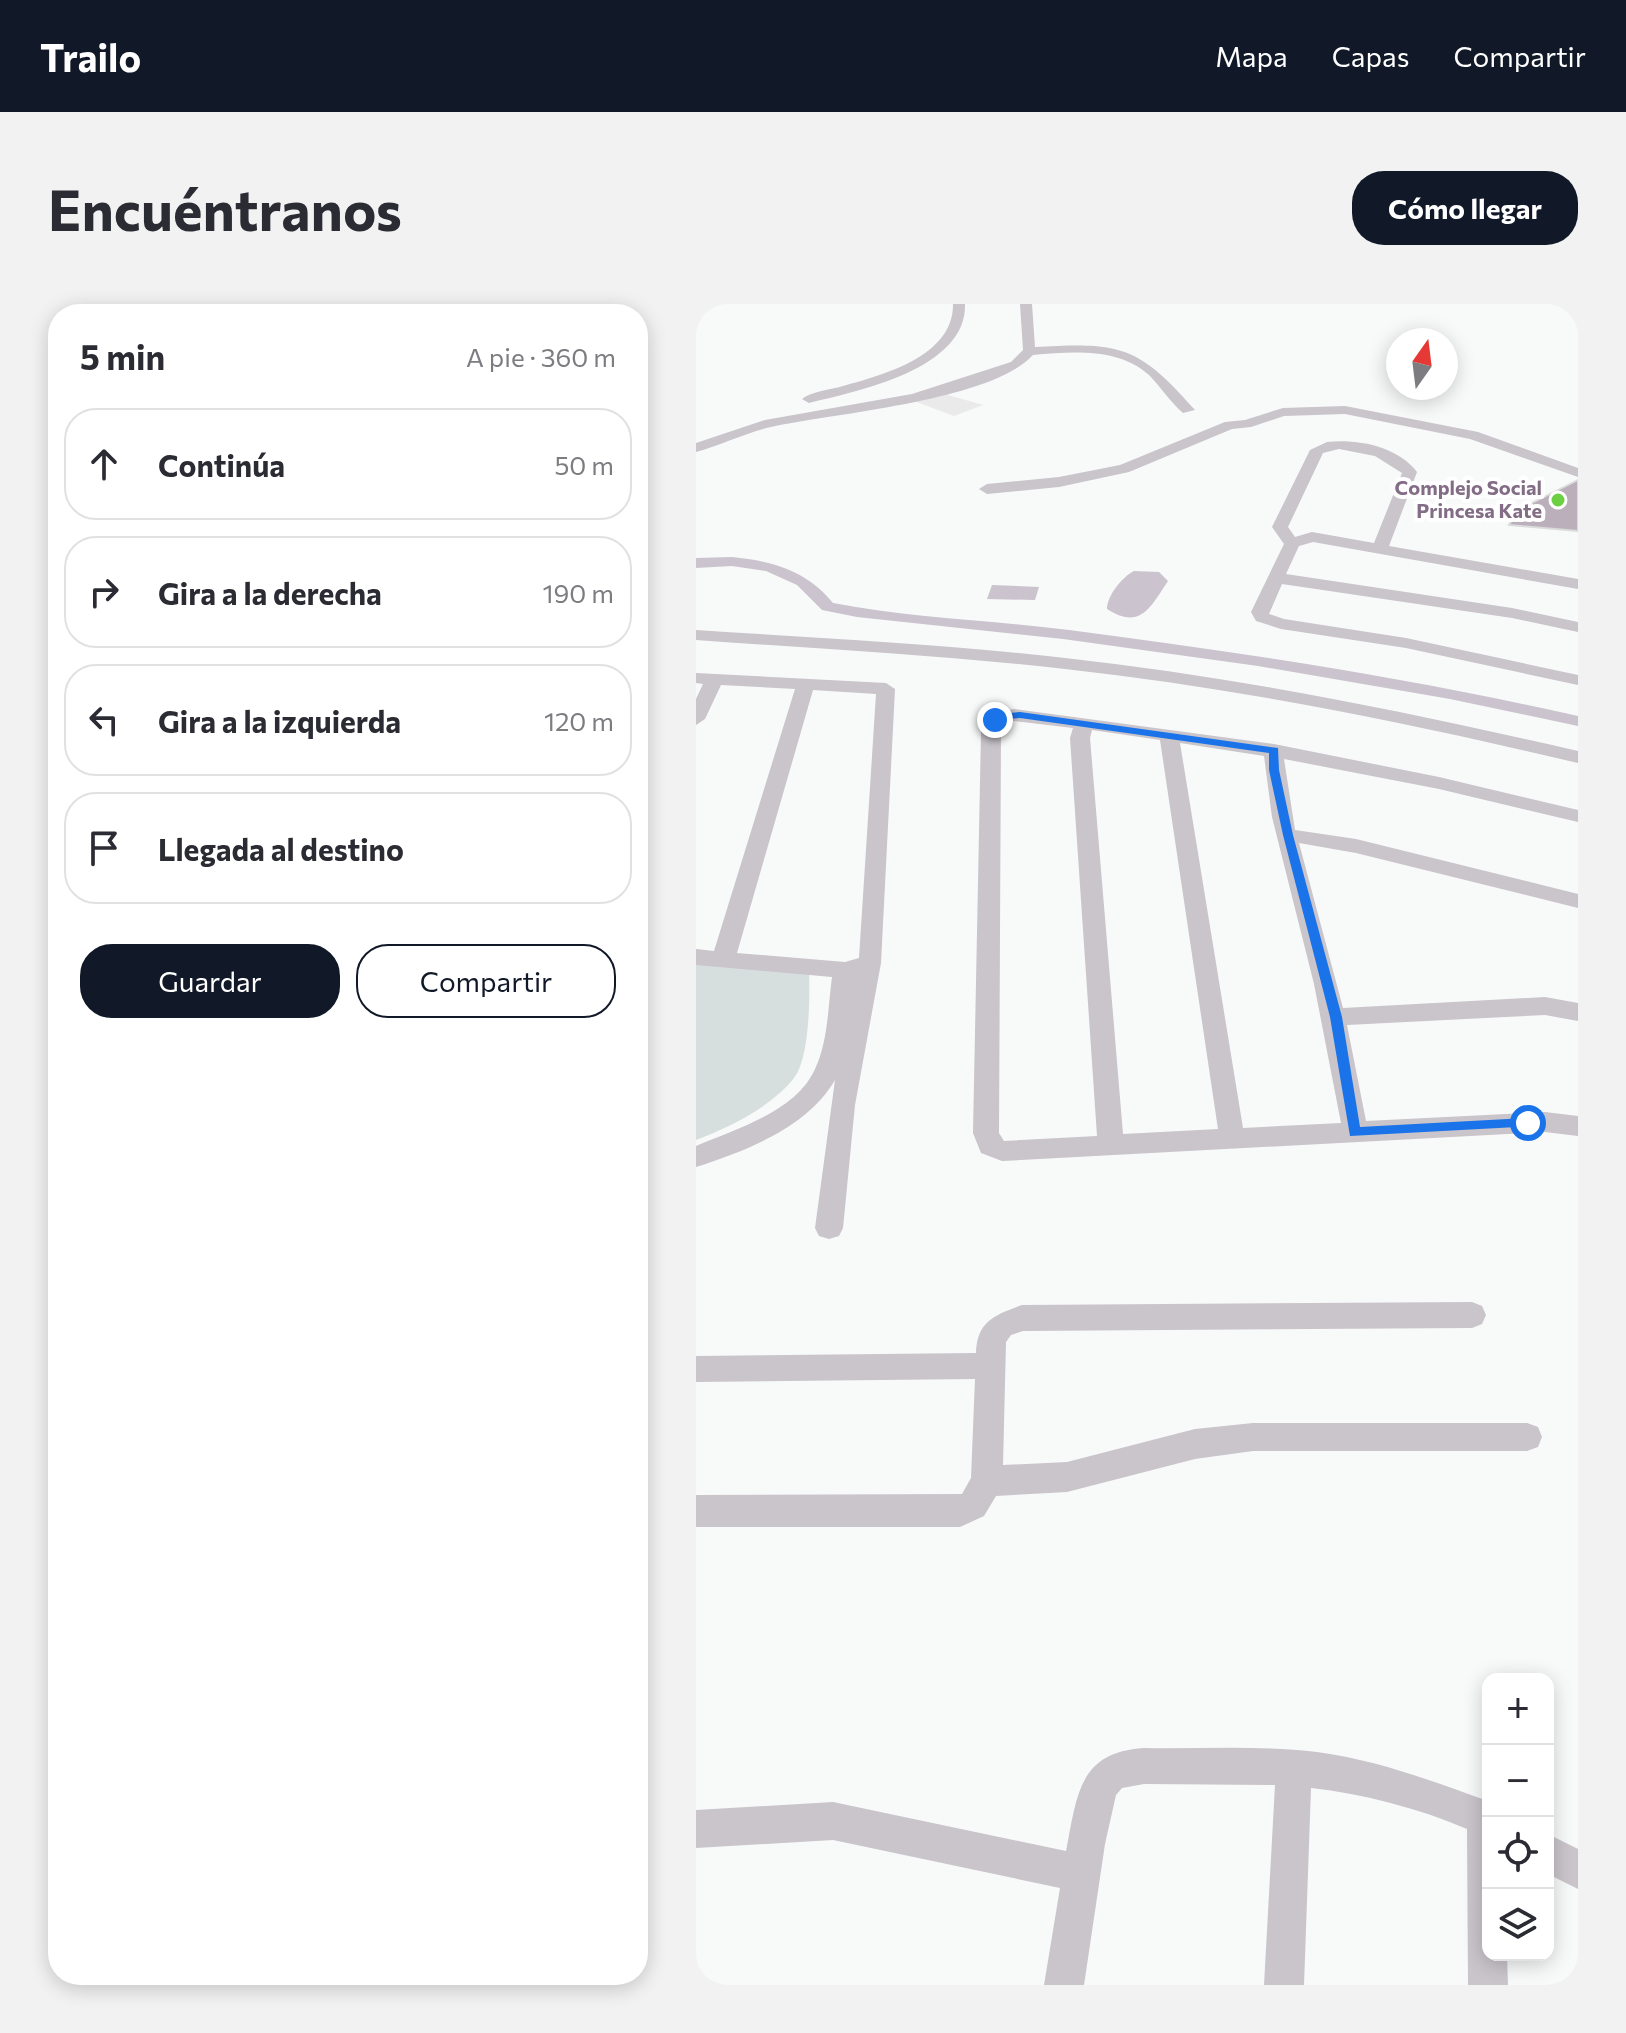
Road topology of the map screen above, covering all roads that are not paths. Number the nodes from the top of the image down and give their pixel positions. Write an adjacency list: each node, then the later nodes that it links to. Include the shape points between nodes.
1 (959, 304): 4 (street, via 958,323 929,355)
2 (1026, 304): 3 (street)
3 (1029, 351): 5 (street, via 1016,365 987,376); 6 (street, via 1116,351 1154,373)
4 (857, 389): 5 (street, via 855,399); 7 (street, via 793,403)
5 (883, 404): 8 (street, via 778,419)
6 (1188, 410)
7 (696, 438)
8 (696, 448)
9 (1578, 473): 10 (street, via 1473,435 1345,410 1314,409 1230,425 1124,469)
10 (987, 489)
11 (1292, 543): 12 (street, via 1312,537); 12 (street, via 1280,527 1317,450 1348,447 1396,458 1410,472); 13 (street)
12 (1380, 548): 14 (street)
13 (1277, 578): 16 (street); 19 (street, via 1260,612 1268,621 1406,643)
14 (1578, 584)
15 (696, 623): 24 (street, via 997,645 1143,662 1357,696)
16 (1578, 627)
17 (696, 635): 26 (street, via 994,656 1221,684 1388,714)
18 (706, 678): 20 (street); 21 (street)
19 (1578, 680)
20 (806, 684): 31 (street); 32 (street, via 886,689)
21 (696, 719)
22 (1084, 724): 23 (street); 38 (street, via 1080,738); 38 (street, via 1014,715 993,723 986,1138 1002,1151)
23 (1169, 735): 25 (street); 37 (street)
24 (1578, 743)
25 (1274, 750): 27 (street); 28 (street)
26 (1578, 757)
27 (1578, 816)
28 (1288, 835): 29 (street, via 1356,846); 34 (street)
29 (1578, 901)
30 (696, 957): 31 (street)
31 (723, 960): 32 (street)
32 (857, 967): 39 (street, via 828,1069 811,1094 781,1119); 40 (street)
33 (1578, 1012): 34 (street, via 1545,1006)
34 (1336, 1017): 36 (street)
35 (1578, 1126): 36 (street, via 1545,1122)
36 (1355, 1132): 37 (street)
37 (1232, 1139): 38 (street)
38 (1111, 1145)
39 (696, 1157)
40 (829, 1228)
41 (1472, 1315): 42 (street, via 1022,1318 1001,1326 991,1338)
42 (990, 1366): 43 (street); 45 (street)
43 (696, 1369)
44 (1527, 1437): 45 (street, via 1253,1437 1195,1444 1067,1477)
45 (987, 1481): 46 (street, via 973,1505 960,1511)
46 (696, 1511)
47 (1294, 1768): 48 (street, via 1347,1775); 52 (street, via 1120,1769 1104,1780); 55 (street)
48 (1482, 1818)
49 (696, 1829): 52 (street, via 833,1821)
50 (1554, 1856): 51 (street)
51 (1578, 1870)
52 (1083, 1874): 54 (street)
53 (1487, 1889): 56 (street)
54 (1064, 1985)
55 (1284, 1985)
56 (1488, 1985)

